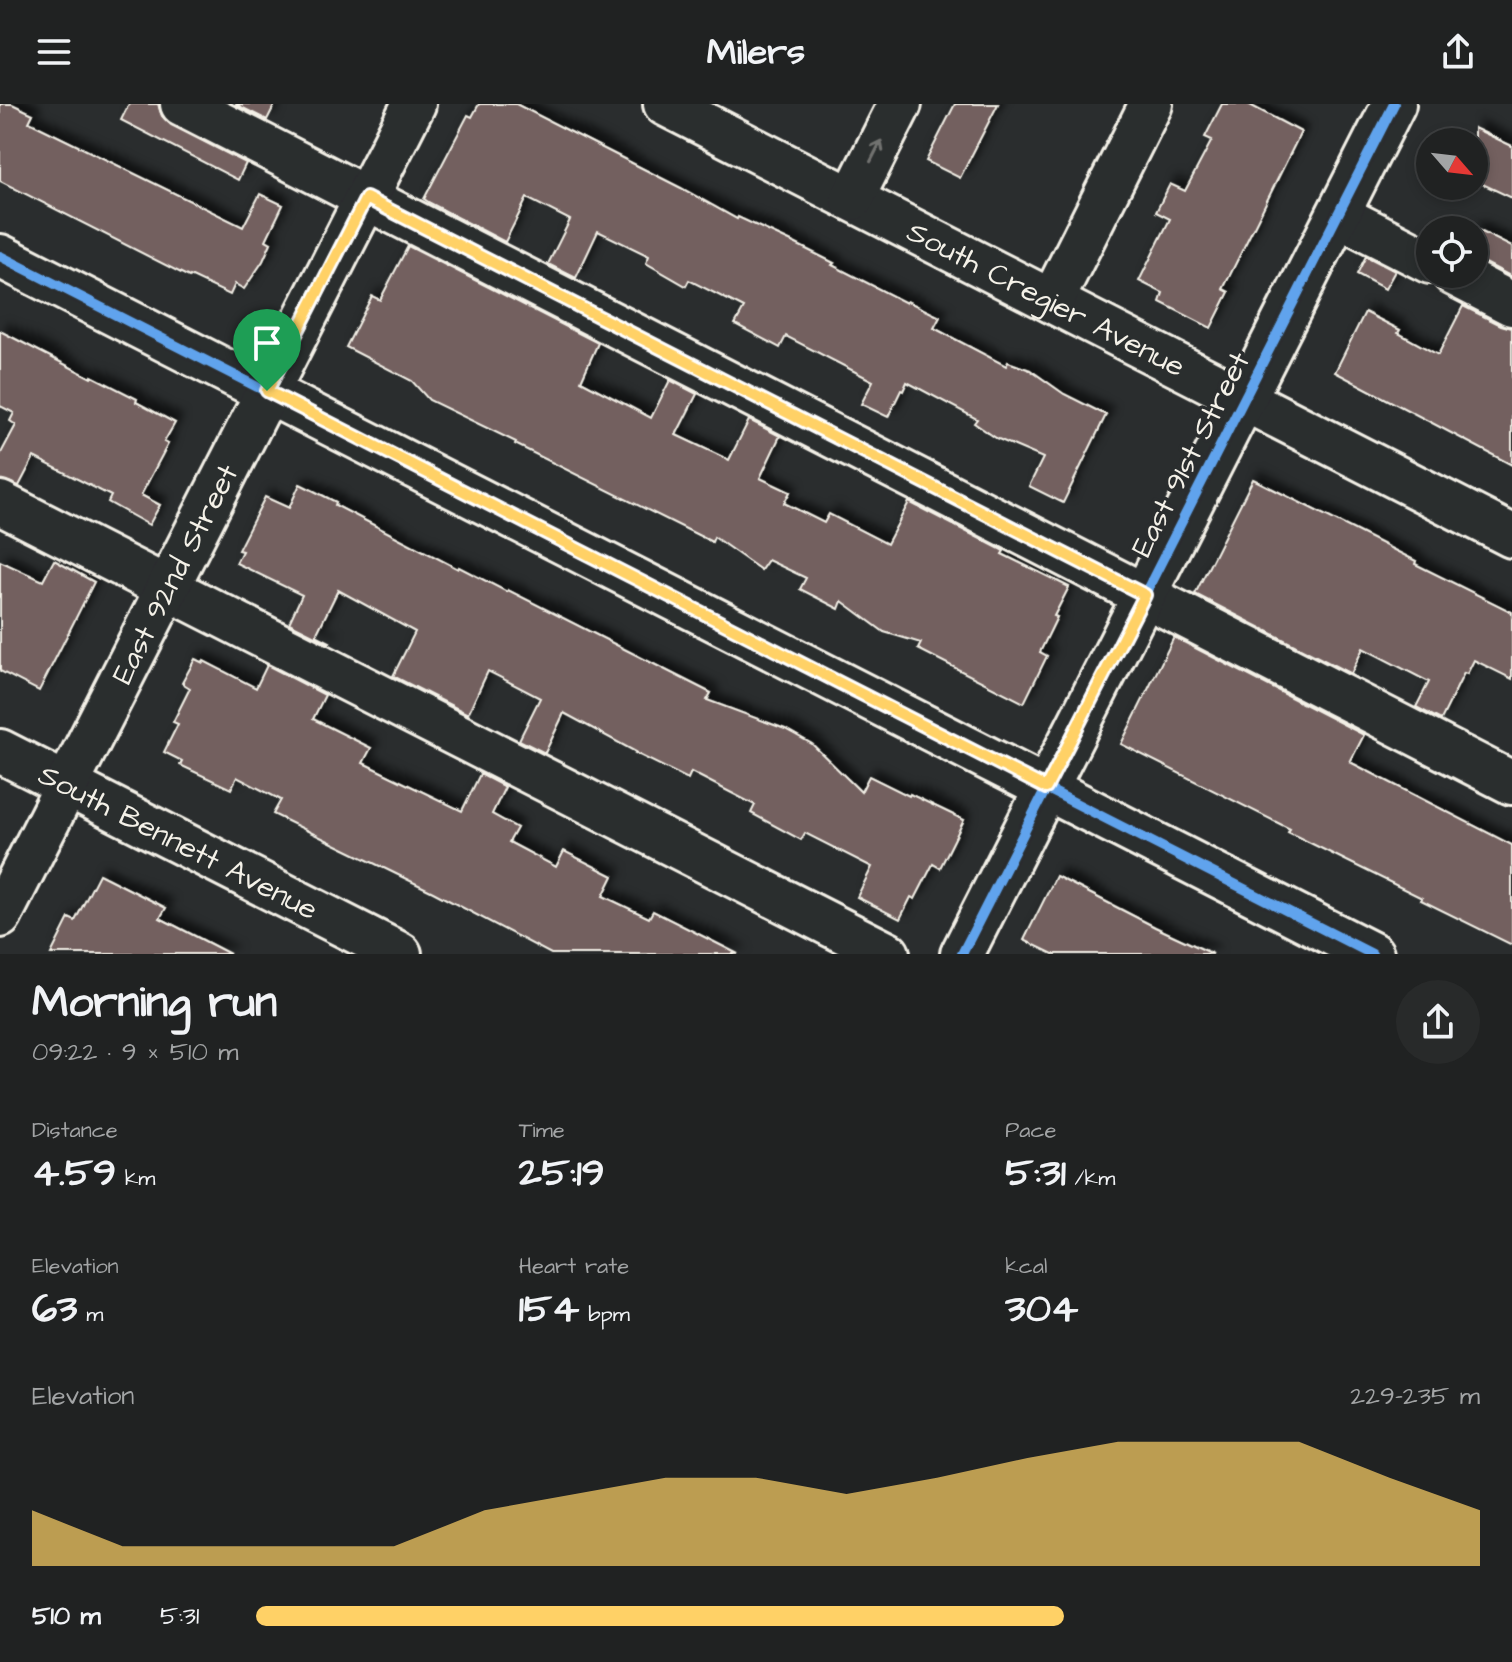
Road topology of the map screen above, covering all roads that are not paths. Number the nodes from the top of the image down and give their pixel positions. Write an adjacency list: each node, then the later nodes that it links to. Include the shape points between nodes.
1 (182, 104): 7 (street)
2 (414, 104): 7 (street, East 92nd Street)
3 (665, 104): 8 (street, South Cregier Avenue)
4 (900, 104): 8 (street, one-way to 4)
5 (1151, 104): 13 (street)
6 (1394, 104): 9 (street, East 91st Street)
7 (366, 198): 15 (street, East 92nd Street); 20 (street)
8 (852, 199): 13 (street, South Cregier Avenue)
9 (1338, 215): 10 (street); 16 (street, East 91st Street)
10 (1416, 255)
11 (0, 256): 15 (street)
12 (1481, 288): 14 (street)
13 (1052, 301): 16 (street, South Cregier Avenue)
14 (1512, 304)
15 (267, 391): 19 (street, East 92nd Street); 24 (street)
16 (1244, 400): 18 (street, South Cregier Avenue); 20 (street, East 91st Street)
17 (0, 503): 19 (street)
18 (1512, 536)
19 (167, 588): 23 (street, East 92nd Street); 27 (street)
20 (1145, 595): 22 (street); 24 (street, East 91st Street)
21 (0, 751): 23 (street, South Bennett Avenue)
22 (1512, 783)
23 (67, 785): 25 (street, East 92nd Street); 26 (street, South Bennett Avenue)
24 (1046, 788): 28 (street, East 91st Street); 29 (street)
25 (0, 916)
26 (400, 954)
27 (888, 954)
28 (962, 954)
29 (1372, 954)

